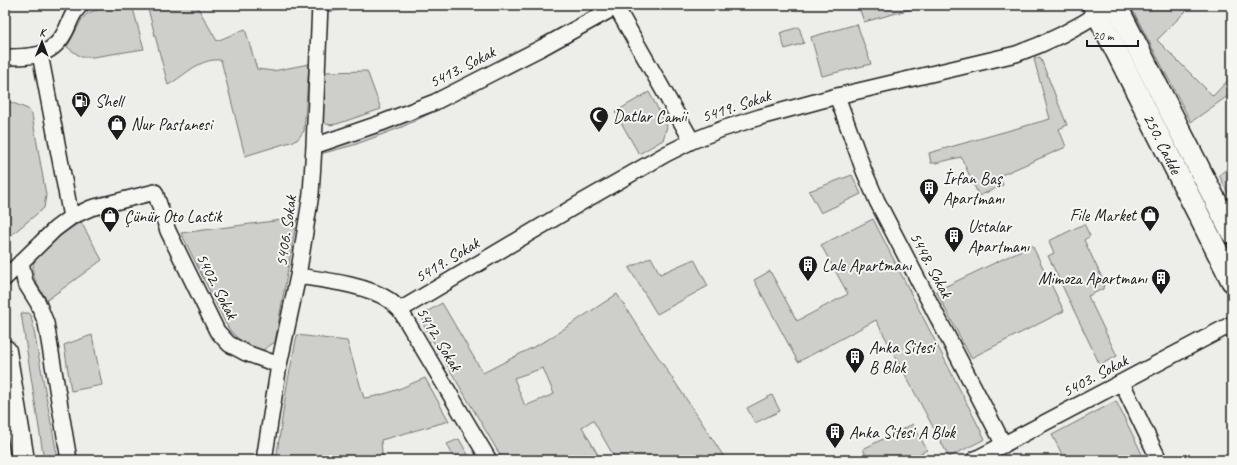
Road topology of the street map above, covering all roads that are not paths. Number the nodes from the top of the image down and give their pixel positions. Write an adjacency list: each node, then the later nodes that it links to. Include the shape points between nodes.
1 (82, 5): 5 (street, via 73,14 61,40 50,50)
2 (320, 5): 9 (street, 5406. Sokak)
3 (616, 6): 8 (street); 9 (street, 5413. Sokak, via 543,47 435,102)
4 (1105, 7): 7 (street, 5419. Sokak, via 1064,34 1028,50); 11 (street, 250. Cadde); 15 (street, 250. Cadde)
5 (40, 54): 6 (street); 10 (street)
6 (5, 57)
7 (837, 96): 8 (street, 5419. Sokak, via 760,117); 21 (street, 5448. Sokak, via 877,201)
8 (692, 141): 16 (street, 5419. Sokak, via 582,202)
9 (314, 146): 13 (street, 5406. Sokak, via 311,194)
10 (71, 217): 12 (street); 19 (street, 5402. Sokak, via 97,206 155,192 168,231 217,330 229,344)
11 (1232, 233)
12 (20, 262): 14 (street); 23 (street, via 25,282 46,323)
13 (298, 276): 16 (street, 5412. Sokak, via 374,292); 19 (street, 5406. Sokak)
14 (5, 278)
15 (1232, 281)
16 (400, 310): 25 (street, 5412. Sokak)
17 (1232, 324): 20 (street, 5403. Sokak)
18 (5, 351): 22 (highway)
19 (279, 365): 24 (street, 5406. Sokak)
20 (1122, 383): 21 (street, 5403. Sokak); 27 (street)
21 (1004, 445): 26 (street, 5403. Sokak)
22 (23, 460)
23 (69, 460)
24 (264, 460)
25 (489, 460)
26 (974, 460)
27 (1159, 460)

